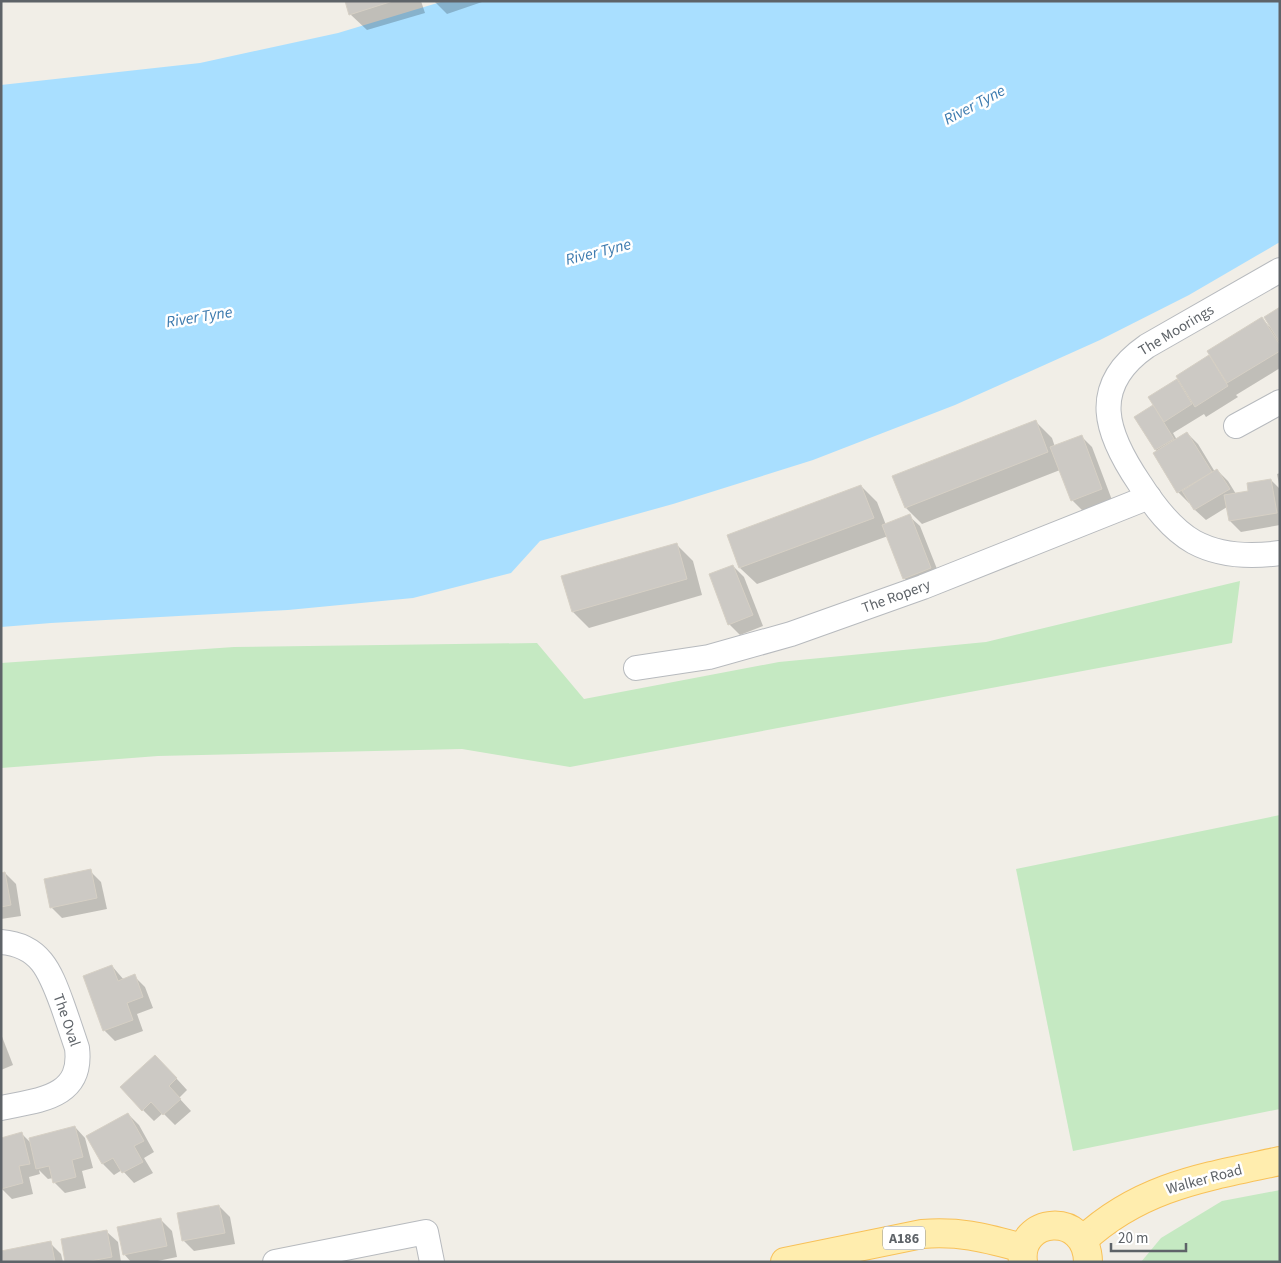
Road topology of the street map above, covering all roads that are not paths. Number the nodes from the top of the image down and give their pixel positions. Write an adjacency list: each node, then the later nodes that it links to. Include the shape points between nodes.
1 (1280, 270): 4 (street, The Moorings, via 1147,346 1123,367 1111,392 1112,432 1125,462)
2 (1280, 402): 3 (street)
3 (1236, 426)
4 (1149, 498): 5 (street, The Moorings, via 1179,531 1194,542 1228,553 1264,555); 6 (street, The Ropery, via 923,587 791,634 708,657)
5 (1280, 552)
6 (636, 668)
7 (1, 942): 8 (street, The Oval, via 27,949 46,967 54,981 79,1059 75,1073 60,1092 48,1098)
8 (1, 1108)
9 (1280, 1161): 10 (main road, Walker Road, via 1177,1184 1145,1198 1097,1227)
10 (1085, 1251): 11 (main road, via 1070,1228 1052,1225 1032,1234)
11 (1023, 1255): 14 (main road, A186, via 970,1234 945,1232)
12 (275, 1262): 13 (street, via 426,1232)
13 (432, 1262)
14 (785, 1262)

